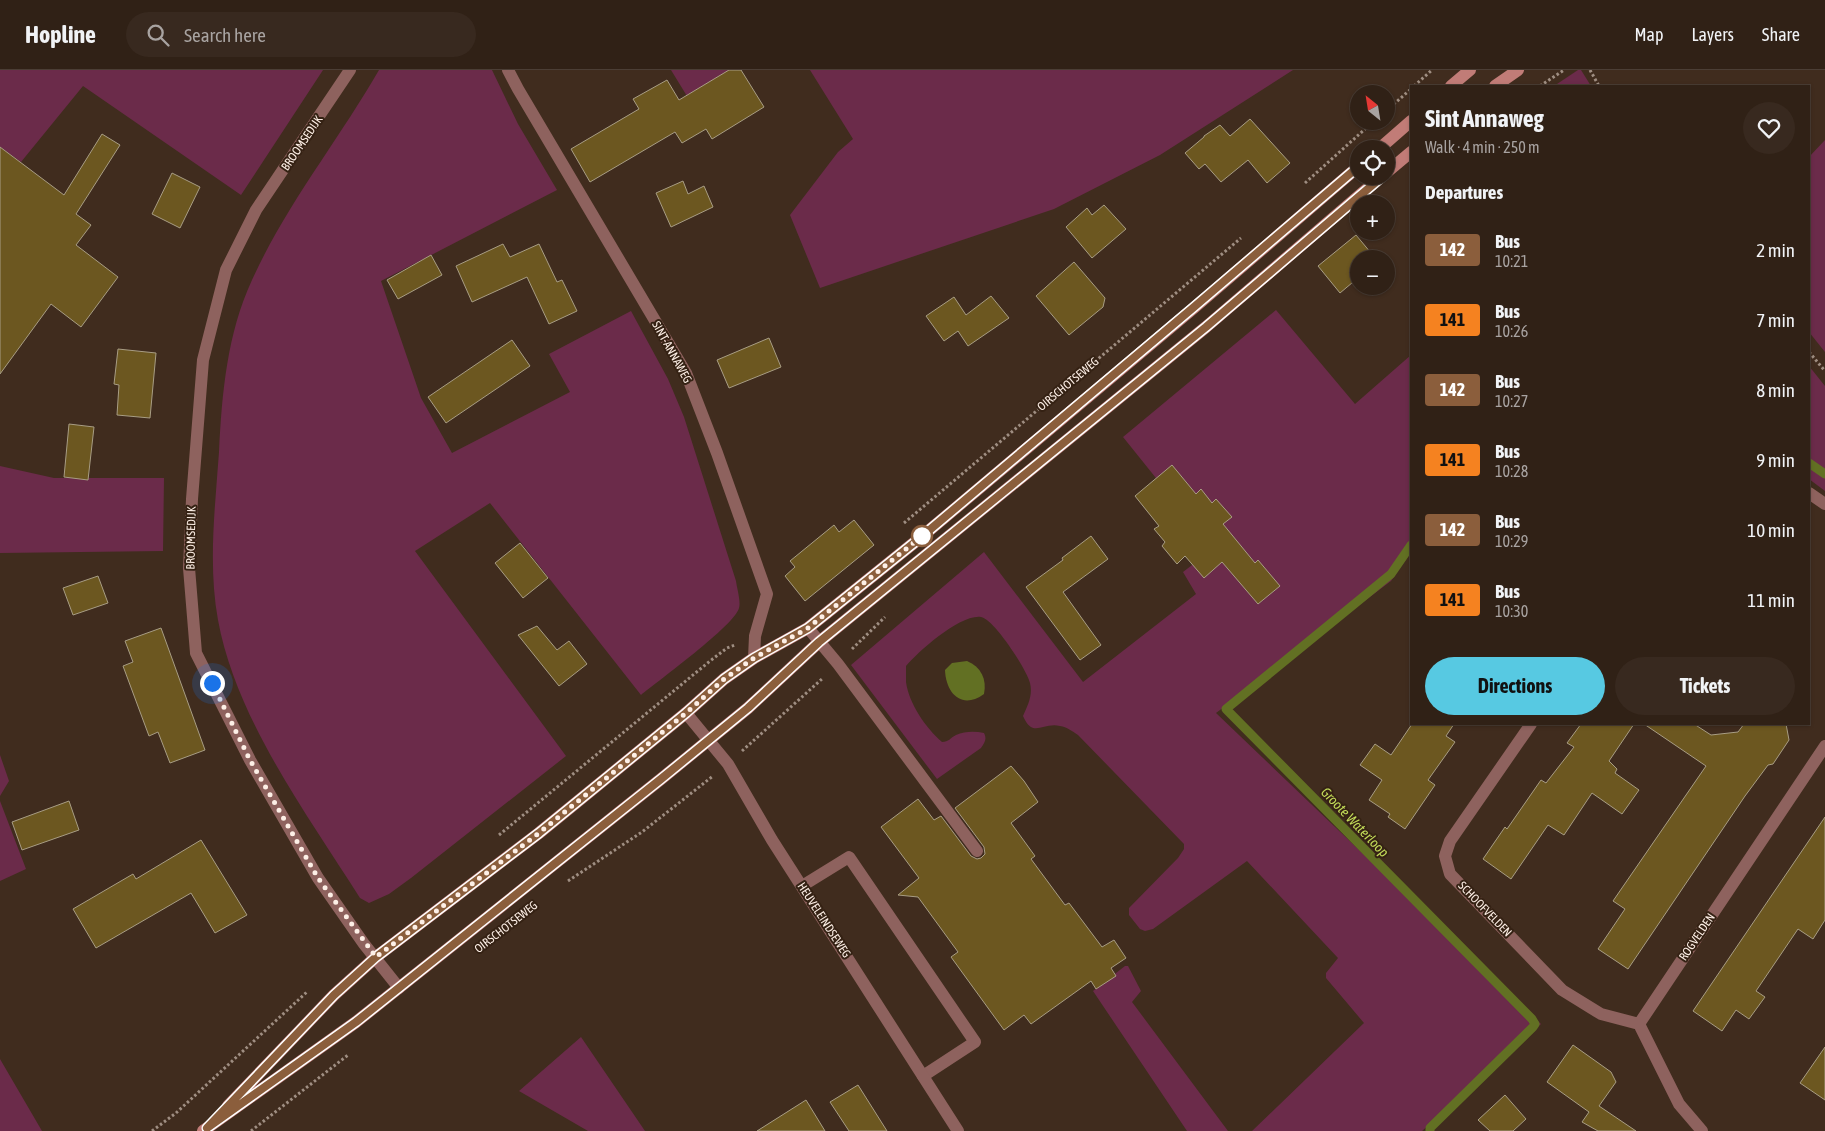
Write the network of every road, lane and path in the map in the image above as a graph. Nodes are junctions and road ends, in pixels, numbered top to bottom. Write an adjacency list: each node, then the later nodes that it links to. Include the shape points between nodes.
1 (350, 70): 41 (street, BROOMSEDIJK, via 256,210 226,270 203,360 189,568 196,653 250,760 318,878)
2 (508, 70): 31 (street, SINT-ANNAWEG, via 686,373 718,453 766,594 755,636)
3 (1432, 70): 8 (path)
4 (1470, 70): 9 (main road)
5 (1518, 70): 10 (main road)
6 (1564, 70): 11 (path)
7 (1590, 70): 12 (path)
8 (1415, 85)
9 (1452, 85)
10 (1496, 85)
11 (1542, 85)
12 (1599, 85)
13 (1410, 90): 14 (path)
14 (1395, 103)
15 (1410, 122): 17 (main road)
16 (1364, 130): 22 (path)
17 (1389, 140)
18 (1410, 153): 19 (main road)
19 (1395, 165)
20 (1350, 174): 29 (main road, OIRSCHOTSEWEG, via 920,538)
21 (1372, 185): 30 (main road, OIRSCHOTSEWEG, via 1206,327)
22 (1300, 187)
23 (1248, 232): 28 (path, OIRSCHOTSEWEG)
24 (1810, 353): 25 (path)
25 (1825, 371)
26 (1810, 494): 27 (street)
27 (1825, 504)
28 (903, 524)
29 (808, 628): 30 (street); 31 (main road, OIRSCHOTSEWEG)
30 (819, 642): 35 (main road, OIRSCHOTSEWEG); 38 (street)
31 (754, 658): 32 (main road, OIRSCHOTSEWEG, via 724,679)
32 (686, 713): 35 (street, HEUVELEINDSEWEG); 41 (main road, OIRSCHOTSEWEG, via 539,833)
33 (1530, 725): 43 (street, SCHOOFVELDEN, via 1450,841 1445,856 1450,874 1562,990 1601,1014)
34 (766, 730): 37 (path)
35 (708, 740): 37 (street, HEUVELEINDSEWEG); 42 (main road, OIRSCHOTSEWEG)
36 (1825, 746): 43 (street, ROGVELDEN)
37 (728, 764): 39 (path, via 642,832); 40 (street, HEUVELEINDSEWEG)
38 (978, 851)
39 (568, 882)
40 (802, 886): 45 (street, HEUVELEINDSEWEG); 45 (street, via 849,857 975,1042)
41 (376, 957): 42 (street, BROOMSEDIJK); 46 (main road, OIRSCHOTSEWEG, via 334,995)
42 (399, 988): 46 (main road, OIRSCHOTSEWEG)
43 (1639, 1024): 49 (street, via 1679,1104)
44 (353, 1051): 47 (path)
45 (923, 1076): 48 (street, HEUVELEINDSEWEG)
46 (205, 1130)
47 (251, 1131)
48 (958, 1131)
49 (1702, 1131)

